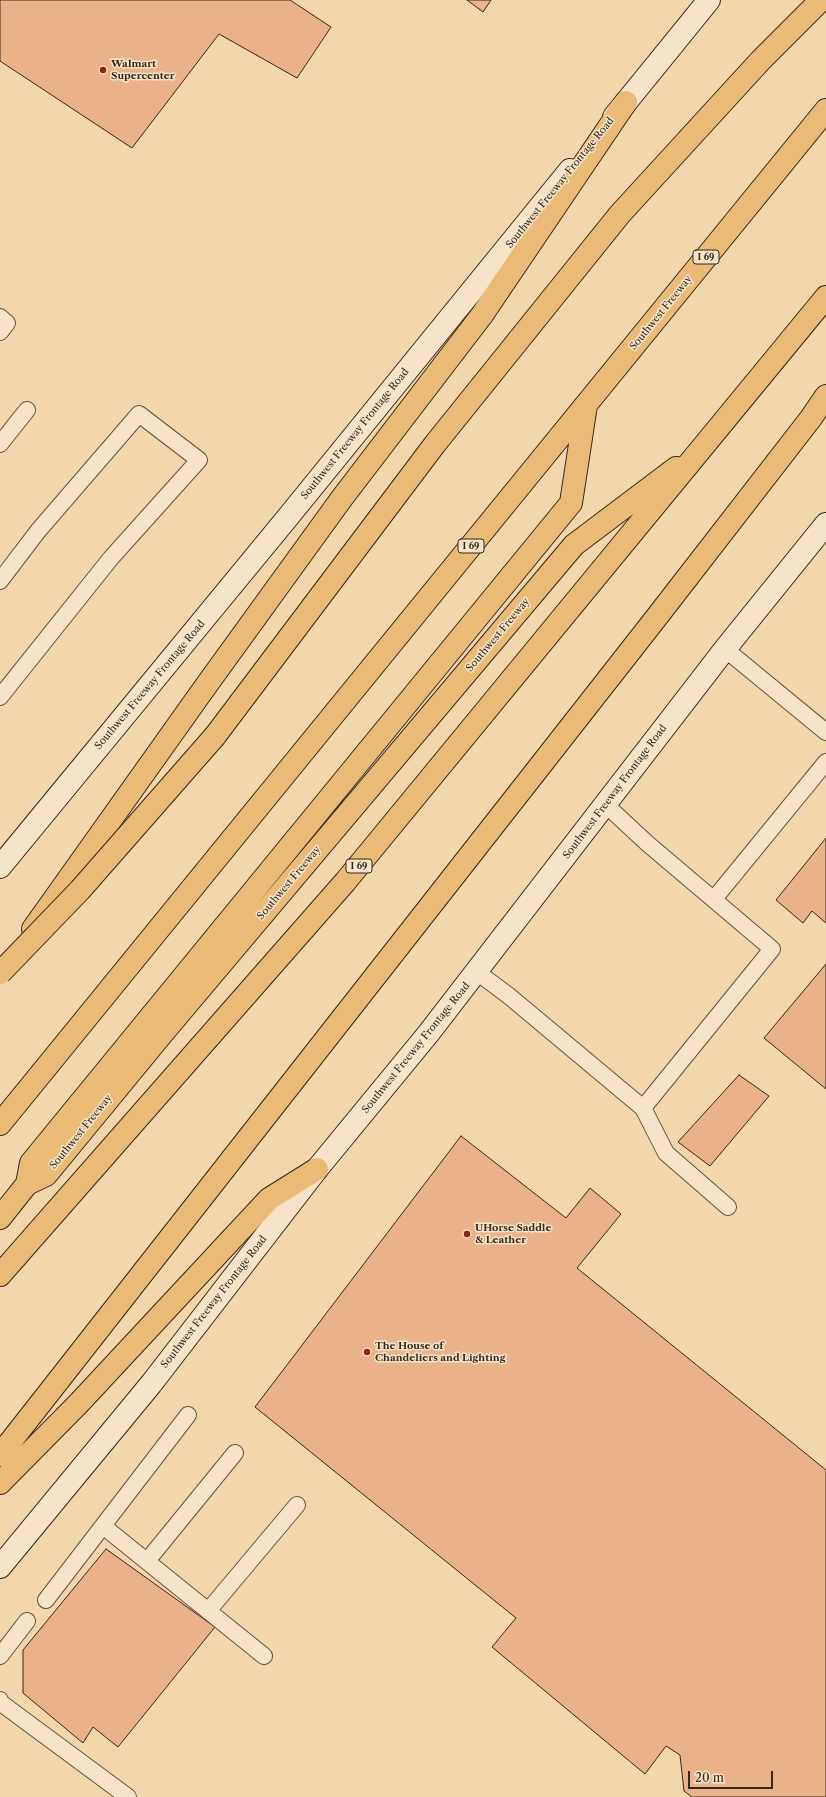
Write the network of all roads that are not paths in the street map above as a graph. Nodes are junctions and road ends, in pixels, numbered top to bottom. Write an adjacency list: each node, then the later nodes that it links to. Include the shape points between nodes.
1 (709, 0): 3 (main road, Southwest Freeway Frontage Road)
2 (821, 0): 23 (highway, bridge, via 761,60 620,214 435,444 215,736 80,890)
3 (626, 102): 20 (main road, Southwest Freeway Frontage Road); 23 (highway, via 482,315 338,504)
4 (826, 110): 9 (highway, Southwest Freeway / I 69)
5 (826, 297): 12 (highway, Southwest Freeway / I 69)
6 (0, 317): 7 (lane, via 7,324)
7 (0, 332)
8 (826, 396): 33 (highway, via 656,618)
9 (587, 404): 25 (highway, Southwest Freeway / I 69); 27 (highway, Southwest Freeway, via 571,503 31,1163)
10 (27, 410): 11 (lane)
11 (0, 444)
12 (706, 445): 27 (highway, Southwest Freeway, via 574,545 46,1175); 30 (highway, Southwest Freeway / I 69, via 345,882)
13 (826, 524): 15 (main road, Southwest Freeway Frontage Road)
14 (0, 581): 16 (lane, via 38,531 139,414 199,460 111,558)
15 (725, 649): 17 (lane); 19 (main road, Southwest Freeway Frontage Road)
16 (0, 697)
17 (826, 732)
18 (826, 762): 21 (lane)
19 (606, 805): 21 (lane); 22 (main road, Southwest Freeway Frontage Road)
20 (0, 867)
21 (714, 899): 24 (lane, via 772,949)
22 (477, 972): 24 (lane); 26 (main road, Southwest Freeway Frontage Road)
23 (0, 975)
24 (643, 1108): 28 (lane, via 666,1153)
25 (0, 1124)
26 (317, 1169): 34 (highway, via 269,1199 79,1403); 38 (main road, Southwest Freeway Frontage Road, via 151,1384)
27 (27, 1184): 29 (highway)
28 (728, 1207)
29 (0, 1218)
30 (0, 1276)
31 (188, 1415): 36 (lane)
32 (235, 1453): 37 (lane)
33 (0, 1455)
34 (0, 1483)
35 (297, 1505): 40 (lane)
36 (103, 1526): 37 (lane); 39 (lane)
37 (147, 1561): 40 (lane)
38 (0, 1567)
39 (46, 1600)
40 (208, 1610): 43 (lane)
41 (27, 1621): 42 (lane)
42 (0, 1656)
43 (264, 1656)
44 (0, 1700): 45 (lane)
45 (128, 1797)

